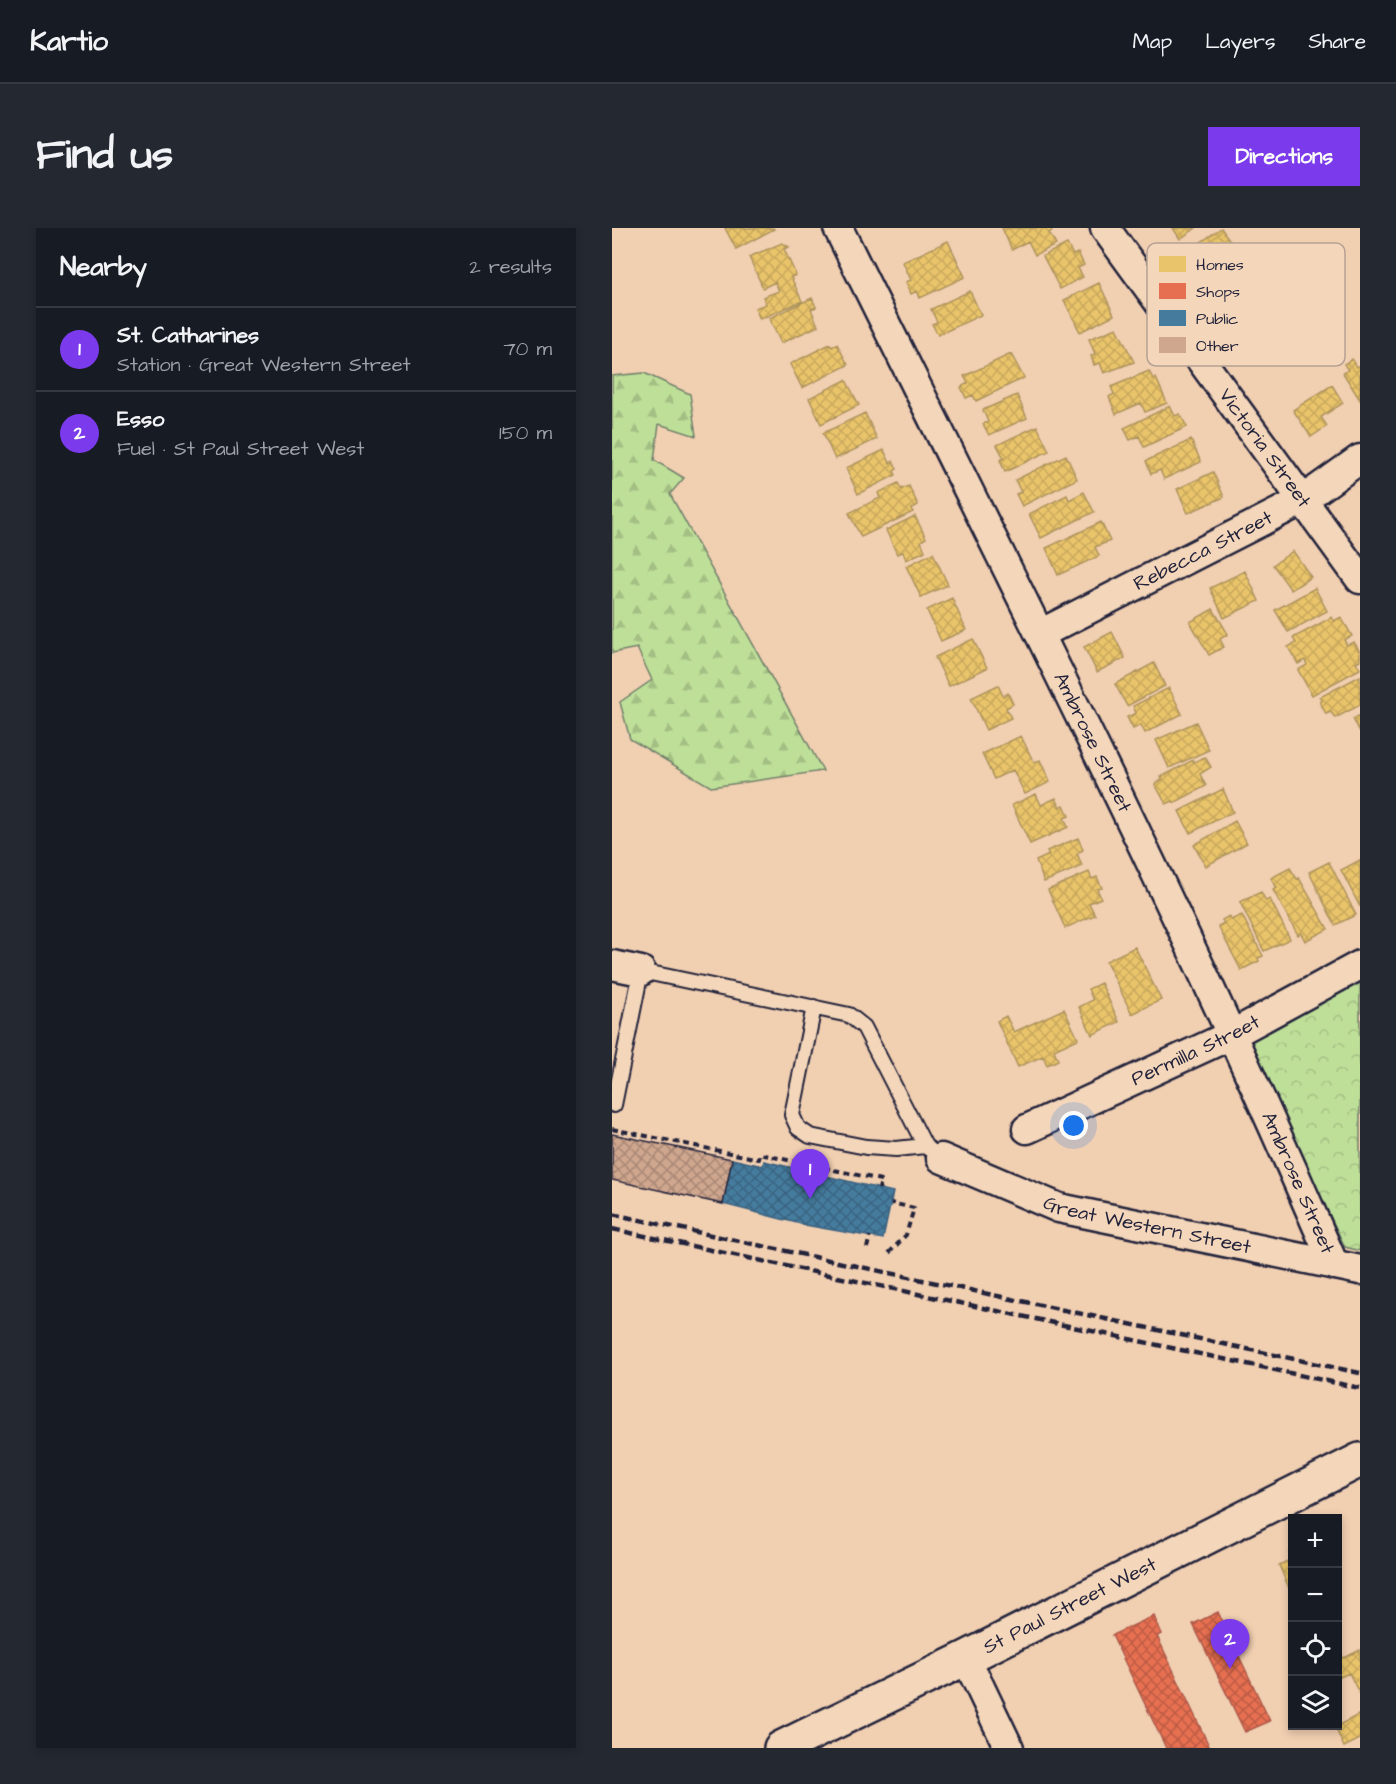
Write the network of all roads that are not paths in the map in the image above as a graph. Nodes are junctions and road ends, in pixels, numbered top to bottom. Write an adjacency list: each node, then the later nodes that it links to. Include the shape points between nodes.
1 (838, 228): 8 (street, Ambrose Street)
2 (1105, 228): 3 (street, Victoria Street)
3 (1147, 286)
4 (1204, 366): 6 (street, Victoria Street)
5 (1360, 459): 6 (street, Rebecca Street)
6 (1301, 501): 7 (street, Victoria Street); 8 (street, Rebecca Street)
7 (1360, 579)
8 (1040, 634): 13 (street, Ambrose Street)
9 (1360, 964): 13 (street, Permilla Street)
10 (612, 965): 11 (street)
11 (641, 972): 12 (lane); 14 (lane)
12 (814, 1007): 16 (lane, via 849,1015 864,1027); 16 (lane, via 792,1115 798,1128 810,1137 866,1147)
13 (1231, 1035): 15 (street, Permilla Street); 17 (street, Ambrose Street)
14 (614, 1105)
15 (1027, 1129)
16 (933, 1152): 17 (street, Great Western Street, via 1059,1208)
17 (1347, 1268)
18 (1360, 1460): 19 (main road, St Paul Street West)
19 (966, 1658): 20 (main road, St Paul Street West); 21 (street)
20 (781, 1748)
21 (1009, 1748)

